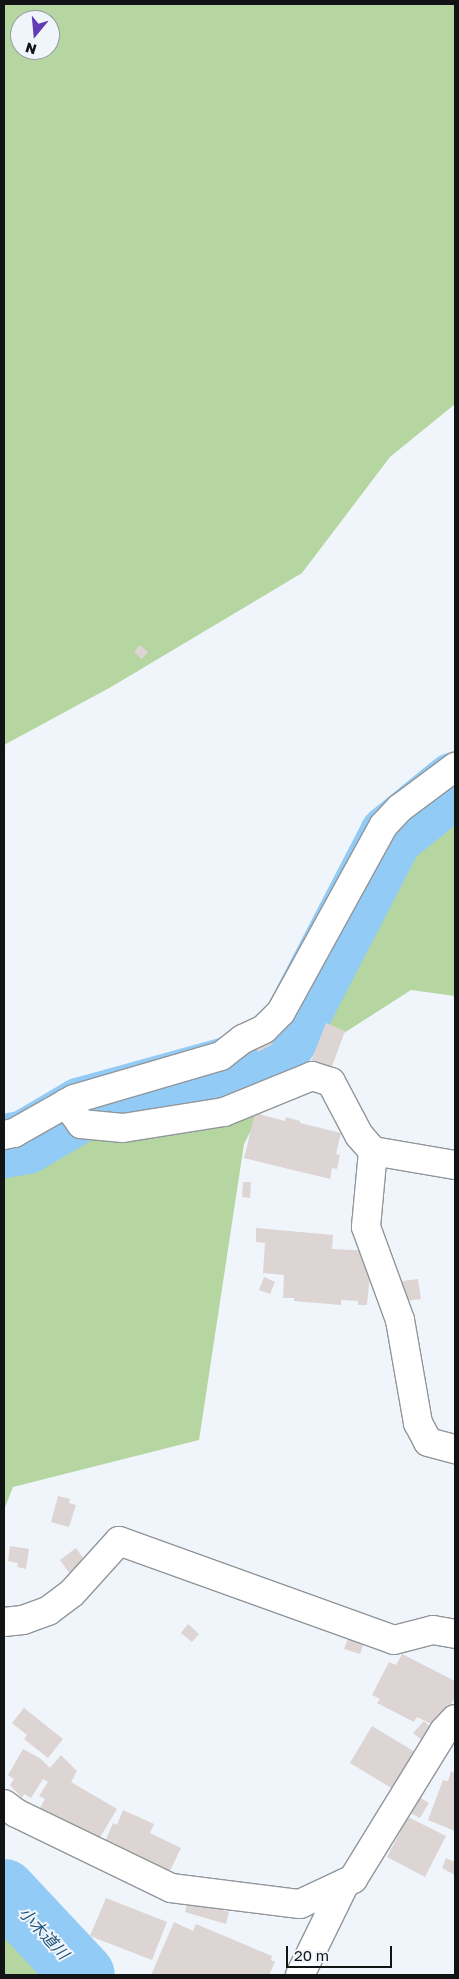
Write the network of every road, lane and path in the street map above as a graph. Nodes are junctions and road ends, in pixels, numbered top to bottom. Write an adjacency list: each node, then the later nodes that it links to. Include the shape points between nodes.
1 (455, 767): 2 (street, via 400,808 384,825 281,1012 264,1029 243,1039 221,1056)
2 (66, 1103): 3 (street, via 14,1133); 4 (street, via 81,1124 123,1128 224,1112 312,1076 331,1082 359,1135)
3 (4, 1135)
4 (373, 1151): 5 (street); 6 (street, via 366,1227 400,1320 418,1423 428,1442)
5 (455, 1164)
6 (455, 1449)
7 (4, 1622): 8 (street, via 23,1620 48,1611 72,1593 119,1541 394,1640 433,1630)
8 (455, 1634)
9 (455, 1719): 11 (street, via 444,1731 353,1879)
10 (4, 1804): 11 (street, via 16,1813 171,1888 300,1904)
11 (345, 1882): 12 (street)
12 (300, 1975)

